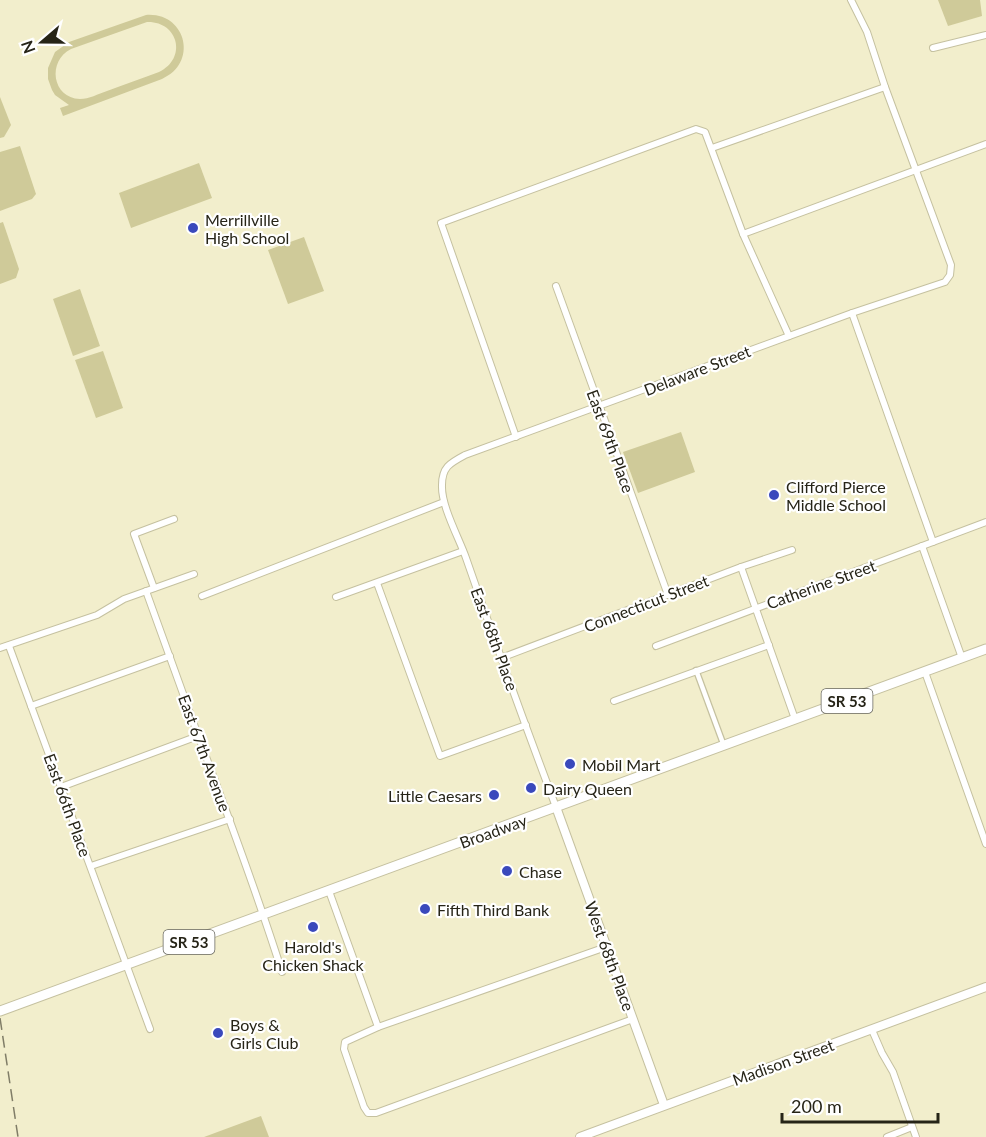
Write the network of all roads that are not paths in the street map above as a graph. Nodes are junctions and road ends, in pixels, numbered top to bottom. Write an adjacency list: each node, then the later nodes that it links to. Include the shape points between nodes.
1 (851, 0): 4 (street, via 867,32)
2 (986, 35): 3 (street)
3 (933, 48)
4 (885, 87): 6 (street); 7 (street)
5 (986, 144): 7 (street)
6 (712, 148): 8 (street); 13 (street, via 705,132 696,129 441,223)
7 (916, 170): 8 (street); 10 (street, Delaware Street, via 951,265 950,275 945,282)
8 (743, 234): 11 (street)
9 (556, 286): 12 (street, East 69th Place)
10 (852, 313): 11 (street, Delaware Street); 18 (street)
11 (789, 336): 12 (street, Delaware Street)
12 (599, 407): 13 (street, Delaware Street); 27 (street, East 69th Place)
13 (516, 437): 14 (street, Delaware Street, via 465,455)
14 (445, 469): 15 (street, East 68th Place)
15 (444, 502): 21 (street, East 68th Place); 28 (street)
16 (174, 519): 25 (street, via 134,534)
17 (986, 522): 18 (street, Catherine Street)
18 (933, 542): 19 (street, Catherine Street)
19 (922, 546): 30 (street, Catherine Street); 38 (street)
20 (792, 550): 22 (street, Connecticut Street)
21 (464, 551): 24 (street); 37 (street, East 68th Place)
22 (741, 567): 27 (street, Connecticut Street); 30 (street)
23 (194, 574): 25 (street)
24 (377, 583): 29 (street); 44 (street, via 440,756)
25 (154, 588): 26 (street)
26 (146, 591): 31 (street, via 97,615); 36 (street, East 67th Avenue)
27 (668, 595): 37 (street, Connecticut Street)
28 (202, 596)
29 (336, 597)
30 (756, 608): 32 (street); 33 (street, Catherine Street)
31 (9, 645): 34 (street); 42 (street, East 66th Place)
32 (769, 645): 39 (street); 43 (street)
33 (656, 646)
34 (0, 648)
35 (986, 650): 38 (main road, Broadway / SR 53)
36 (170, 656): 42 (street); 45 (street, East 67th Avenue)
37 (501, 658): 44 (street, East 68th Place)
38 (962, 658): 40 (main road, Broadway / SR 53)
39 (696, 670): 41 (street); 46 (street)
40 (925, 672): 43 (main road, Broadway / SR 53); 50 (street)
41 (614, 701)
42 (31, 706): 47 (street, East 66th Place)
43 (795, 719): 46 (main road, Broadway / SR 53)
44 (526, 725): 48 (street, East 68th Place)
45 (198, 736): 47 (street); 49 (street, East 67th Avenue)
46 (724, 746): 48 (main road, Broadway / SR 53)
47 (61, 787): 51 (street, East 66th Place)
48 (556, 807): 52 (main road, Broadway / SR 53); 54 (street, West 68th Place)
49 (230, 819): 51 (street); 53 (street, East 67th Avenue)
50 (986, 844)
51 (91, 866): 55 (street, East 66th Place)
52 (329, 891): 53 (main road, Broadway / SR 53); 60 (street)
53 (264, 915): 55 (main road, Broadway / SR 53); 56 (street, East 67th Avenue)
54 (606, 946): 59 (street, West 68th Place); 60 (street)
55 (127, 965): 58 (main road, Broadway / SR 53); 61 (street, East 66th Place)
56 (282, 972)
57 (986, 987): 62 (street, Madison Street)
58 (0, 1011)
59 (633, 1019): 60 (street, via 368,1113 345,1042); 63 (street, West 68th Place)
60 (378, 1027)
61 (150, 1029)
62 (872, 1030): 63 (street, Madison Street); 64 (street, via 893,1072)
63 (664, 1105): 65 (street, Madison Street)
64 (912, 1127): 66 (street); 67 (street)
65 (580, 1137)
66 (887, 1137)
67 (916, 1137)

